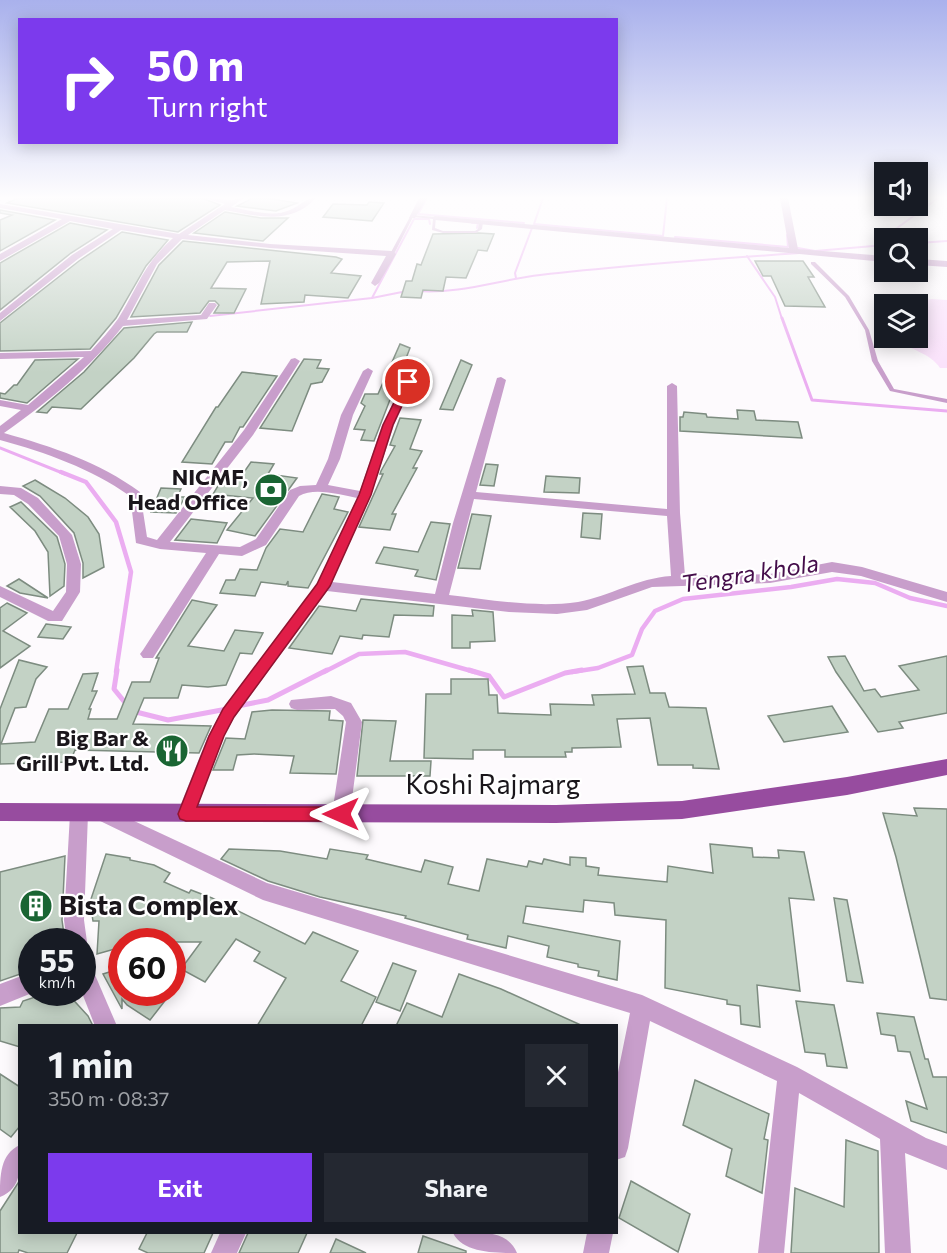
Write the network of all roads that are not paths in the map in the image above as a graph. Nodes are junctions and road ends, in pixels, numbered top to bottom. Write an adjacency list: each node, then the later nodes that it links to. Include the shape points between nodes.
1 (76, 256): 9 (street)
2 (159, 256): 10 (street)
3 (391, 256): 7 (street)
4 (813, 263): 18 (lane, via 847,296 867,330 875,360 892,390)
5 (928, 263): 6 (street)
6 (947, 264)
7 (375, 283)
8 (212, 305): 10 (street, via 204,317)
9 (0, 318)
10 (120, 323): 11 (street)
11 (93, 354): 12 (street); 20 (street)
12 (0, 356)
13 (295, 360): 28 (street, via 246,435)
14 (416, 367): 25 (street, via 388,425)
15 (368, 371): 23 (street)
16 (501, 380): 26 (street)
17 (672, 386): 27 (street)
18 (947, 401)
19 (0, 403): 20 (street)
20 (31, 409): 21 (street)
21 (0, 431)
22 (0, 436): 28 (street, via 83,462 116,480 136,495 141,540)
23 (320, 489): 25 (street); 29 (street, via 298,489 261,542 253,547 242,552)
24 (0, 490): 32 (street, via 17,491 33,501 65,535 74,564 74,592 57,617 53,617)
25 (365, 495): 31 (street)
26 (469, 495): 27 (street); 34 (street)
27 (673, 513): 30 (street)
28 (160, 545): 29 (street)
29 (216, 549): 35 (street)
30 (678, 580): 33 (street, via 732,582 831,567 876,574 922,593); 34 (street, via 651,582 582,606 557,609)
31 (323, 586): 34 (street); 41 (street, via 228,714)
32 (0, 591)
33 (947, 597)
34 (441, 600)
35 (148, 654)
36 (297, 704): 42 (street, via 337,702 352,714)
37 (947, 767): 42 (main road, Koshi Rajmarg, via 682,810)
38 (0, 812): 39 (main road, Koshi Rajmarg)
39 (79, 814): 40 (main road, Koshi Rajmarg); 43 (street)
40 (102, 814): 41 (main road, Koshi Rajmarg); 47 (street, via 262,891)
41 (186, 814): 42 (main road, Koshi Rajmarg)
42 (341, 814)
43 (75, 928)
44 (18, 988): 45 (street)
45 (0, 995)
46 (96, 1002): 48 (street)
47 (642, 1006): 49 (street); 51 (street)
48 (105, 1024)
49 (789, 1076): 50 (street); 61 (street)
50 (892, 1133): 52 (street); 62 (street)
51 (618, 1138)
52 (947, 1158)
53 (18, 1159): 54 (street)
54 (0, 1185)
55 (233, 1234): 58 (street)
56 (468, 1234): 59 (street)
57 (600, 1234): 60 (street)
58 (225, 1253)
59 (504, 1253)
60 (596, 1253)
61 (771, 1253)
62 (898, 1253)

